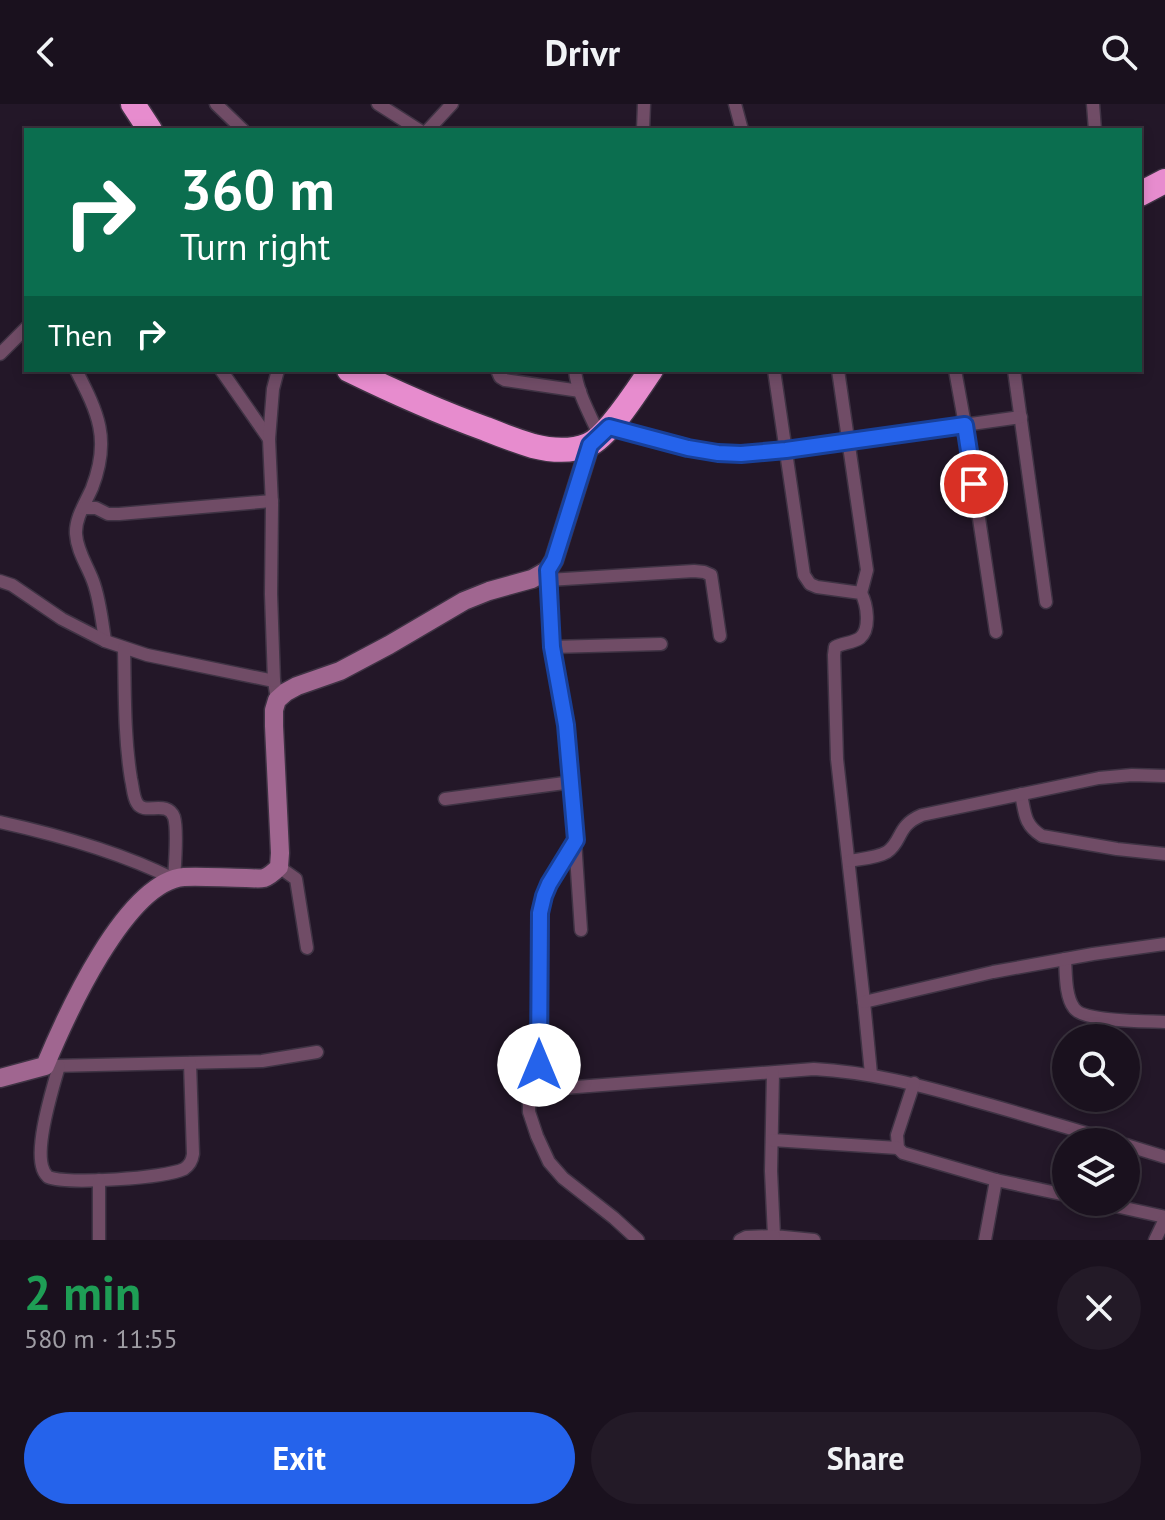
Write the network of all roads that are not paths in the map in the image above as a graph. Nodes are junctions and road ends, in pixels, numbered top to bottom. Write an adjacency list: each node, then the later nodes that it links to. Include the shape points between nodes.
1 (133, 104): 8 (highway)
2 (216, 104): 9 (street)
3 (378, 104): 10 (street)
4 (452, 104): 11 (street)
5 (644, 104): 12 (street)
6 (735, 104): 13 (street)
7 (1093, 104): 14 (street)
8 (149, 128)
9 (241, 128)
10 (416, 128)
11 (430, 128)
12 (643, 128)
13 (741, 128)
14 (1095, 128)
15 (1165, 181): 16 (highway)
16 (1142, 193)
17 (24, 330): 18 (street)
18 (0, 354)
19 (77, 372): 38 (street, via 97,413 101,439 100,460)
20 (222, 372): 34 (street)
21 (277, 372): 34 (street)
22 (353, 372): 33 (highway, via 442,413 534,446 573,449)
23 (498, 372): 30 (street, via 505,380)
24 (575, 372): 30 (street)
25 (649, 372): 33 (highway)
26 (774, 372): 36 (street)
27 (838, 372): 35 (street)
28 (955, 372): 32 (street)
29 (1014, 372): 31 (street)
30 (580, 391): 33 (street)
31 (1021, 417): 32 (street); 42 (street)
32 (965, 425): 35 (street); 43 (street)
33 (600, 436): 36 (street, via 718,453); 39 (street)
34 (269, 439): 37 (street)
35 (850, 441): 36 (street); 41 (street, via 867,570)
36 (786, 450): 41 (street, via 804,575 817,587)
37 (272, 501): 38 (street, via 119,514); 49 (street)
38 (83, 508): 45 (street, via 77,545 99,601)
39 (548, 575): 44 (street, via 704,572 711,575); 47 (street); 49 (street, via 464,601 340,671)
40 (0, 581): 45 (street)
41 (861, 593): 57 (street, via 863,634 835,647 834,655 835,735)
42 (1046, 602)
43 (996, 632)
44 (720, 636)
45 (105, 641): 48 (street)
46 (661, 644): 47 (street)
47 (552, 647): 51 (street)
48 (124, 648): 49 (street); 59 (street, via 128,760 135,798 142,809 160,808 173,815)
49 (276, 690): 58 (street)
50 (1165, 776): 52 (street, via 1099,778)
51 (572, 782): 53 (street); 55 (street)
52 (1021, 794): 56 (street, via 1027,821 1042,836); 57 (street, via 922,815 905,825 889,850)
53 (445, 799)
54 (0, 822): 59 (street, via 142,863)
55 (576, 840): 60 (street); 73 (street, via 549,884 540,913 539,1065 543,1084)
56 (1165, 854)
57 (849, 861): 64 (street)
58 (279, 867): 59 (street, via 263,878); 62 (street, via 296,879)
59 (174, 879): 68 (street, via 144,899 97,958 63,1025)
60 (581, 930)
61 (1165, 944): 63 (street)
62 (307, 948)
63 (1065, 959): 64 (street); 65 (street, via 1070,1000 1081,1015)
64 (864, 1002): 70 (street)
65 (1165, 1022)
66 (317, 1052): 67 (street, via 262,1061)
67 (190, 1063): 68 (street); 79 (street, via 191,1162 177,1171)
68 (52, 1066): 71 (street); 79 (street, via 43,1170 56,1181)
69 (773, 1073): 70 (street, via 814,1069); 73 (street); 75 (street)
70 (871, 1074): 72 (street)
71 (0, 1078)
72 (914, 1083): 74 (street); 76 (street, via 897,1135)
73 (550, 1089): 86 (street, via 529,1099 549,1162)
74 (1068, 1128)
75 (772, 1140): 76 (street); 84 (street)
76 (898, 1148): 80 (street)
77 (1140, 1149): 78 (street)
78 (1165, 1157)
79 (99, 1180): 85 (street)
80 (996, 1180): 81 (street); 89 (street)
81 (1052, 1192)
82 (1140, 1212): 83 (street)
83 (1165, 1218): 90 (street)
84 (774, 1236): 87 (street); 88 (street)
85 (99, 1240)
86 (638, 1240)
87 (740, 1240)
88 (814, 1240)
89 (985, 1240)
90 (1155, 1240)

